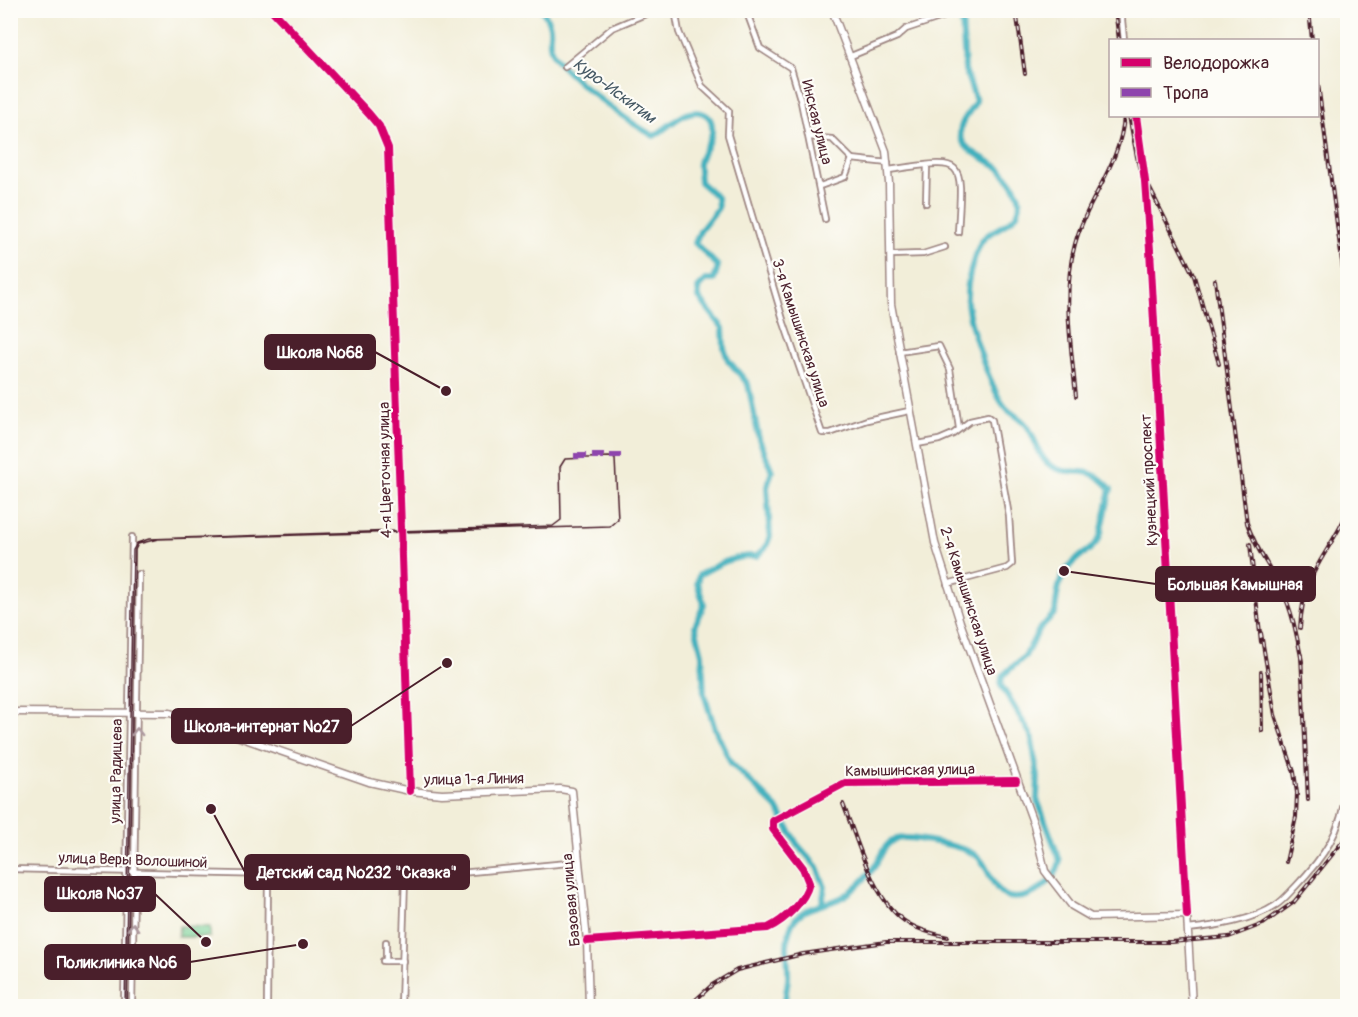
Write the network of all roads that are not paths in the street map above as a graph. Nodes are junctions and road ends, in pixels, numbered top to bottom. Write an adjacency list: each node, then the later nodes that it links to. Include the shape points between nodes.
1 (272, 10): 35 (street, 4-я Цветочная улица, via 369,114 388,148)
2 (655, 10): 10 (street, via 612,28)
3 (675, 10): 23 (street, 3-я Камышинская улица, via 679,32 702,86 729,111 728,135 807,396 822,433)
4 (746, 10): 12 (street, Инская улица, via 760,48 791,68)
5 (832, 10): 9 (main road, 2-я Камышинская улица)
6 (950, 10): 9 (street, via 945,16 906,29 897,37)
7 (1121, 10): 8 (street)
8 (1124, 39)
9 (851, 56): 15 (main road, 2-я Камышинская улица, via 882,137)
10 (565, 67)
11 (1136, 117): 42 (street, Кузнецкий проспект, via 1148,217)
12 (809, 137): 13 (street, via 832,139); 16 (street, Инская улица)
13 (852, 159): 15 (street); 16 (street, via 845,177)
14 (927, 165): 15 (street); 17 (street); 19 (street, via 948,164 956,169 962,196)
15 (888, 166): 21 (main road, 2-я Камышинская улица)
16 (820, 186): 18 (street, Инская улица)
17 (926, 203)
18 (825, 219)
19 (958, 232)
20 (945, 247): 21 (street, via 924,254)
21 (890, 255): 22 (main road, 2-я Камышинская улица, via 891,304)
22 (899, 352): 23 (main road, 2-я Камышинская улица); 24 (street, via 939,346 950,369)
23 (909, 411): 25 (main road, 2-я Камышинская улица)
24 (959, 428): 25 (street, via 939,440); 28 (street, via 983,417 992,420 1009,516 1012,564)
25 (917, 444): 28 (main road, 2-я Камышинская улица, via 935,543)
26 (132, 537): 31 (street, улица Радищева)
27 (139, 574): 30 (street, улица Радищева)
28 (947, 584): 32 (main road, 2-я Камышинская улица)
29 (10, 712): 31 (main road)
30 (137, 713): 31 (main road, улица 1-я Линия); 35 (main road, улица 1-я Линия, via 170,713 369,782); 39 (street, улица Радищева, one-way to 30)
31 (129, 714): 38 (street, улица Радищева)
32 (1016, 781): 42 (main road, 2-я Камышинская улица, via 1034,825 1045,871 1072,906 1091,917 1106,919); 44 (street, Камышинская улица, via 845,783 777,817 772,824 809,883 780,922 768,928)
33 (572, 790): 35 (main road, улица 1-я Линия, via 445,794); 36 (main road, Базовая улица)
34 (1346, 790): 43 (street, via 1344,814 1320,862 1277,905 1241,919)
35 (410, 791)
36 (579, 862): 41 (street, улица Веры Волошиной); 44 (main road, Базовая улица)
37 (10, 869): 38 (street, улица Веры Волошиной)
38 (127, 871): 39 (street, улица Веры Волошиной); 49 (street, улица Радищева)
39 (134, 871): 40 (street, улица Веры Волошиной); 50 (street, улица Радищева, one-way to 39)
40 (268, 875): 41 (street, улица Веры Волошиной); 51 (street)
41 (405, 878): 46 (street)
42 (1187, 915): 43 (main road, Кузнецкий проспект)
43 (1188, 929): 55 (main road, Кузнецкий проспект)
44 (587, 941): 54 (main road, Базовая улица)
45 (386, 942): 46 (street, via 384,961)
46 (403, 962): 52 (street)
47 (10, 1006): 48 (street)
48 (51, 1006)
49 (124, 1006)
50 (132, 1006)
51 (267, 1006)
52 (401, 1006): 53 (street)
53 (453, 1006)
54 (589, 1006)
55 (1192, 1006)

